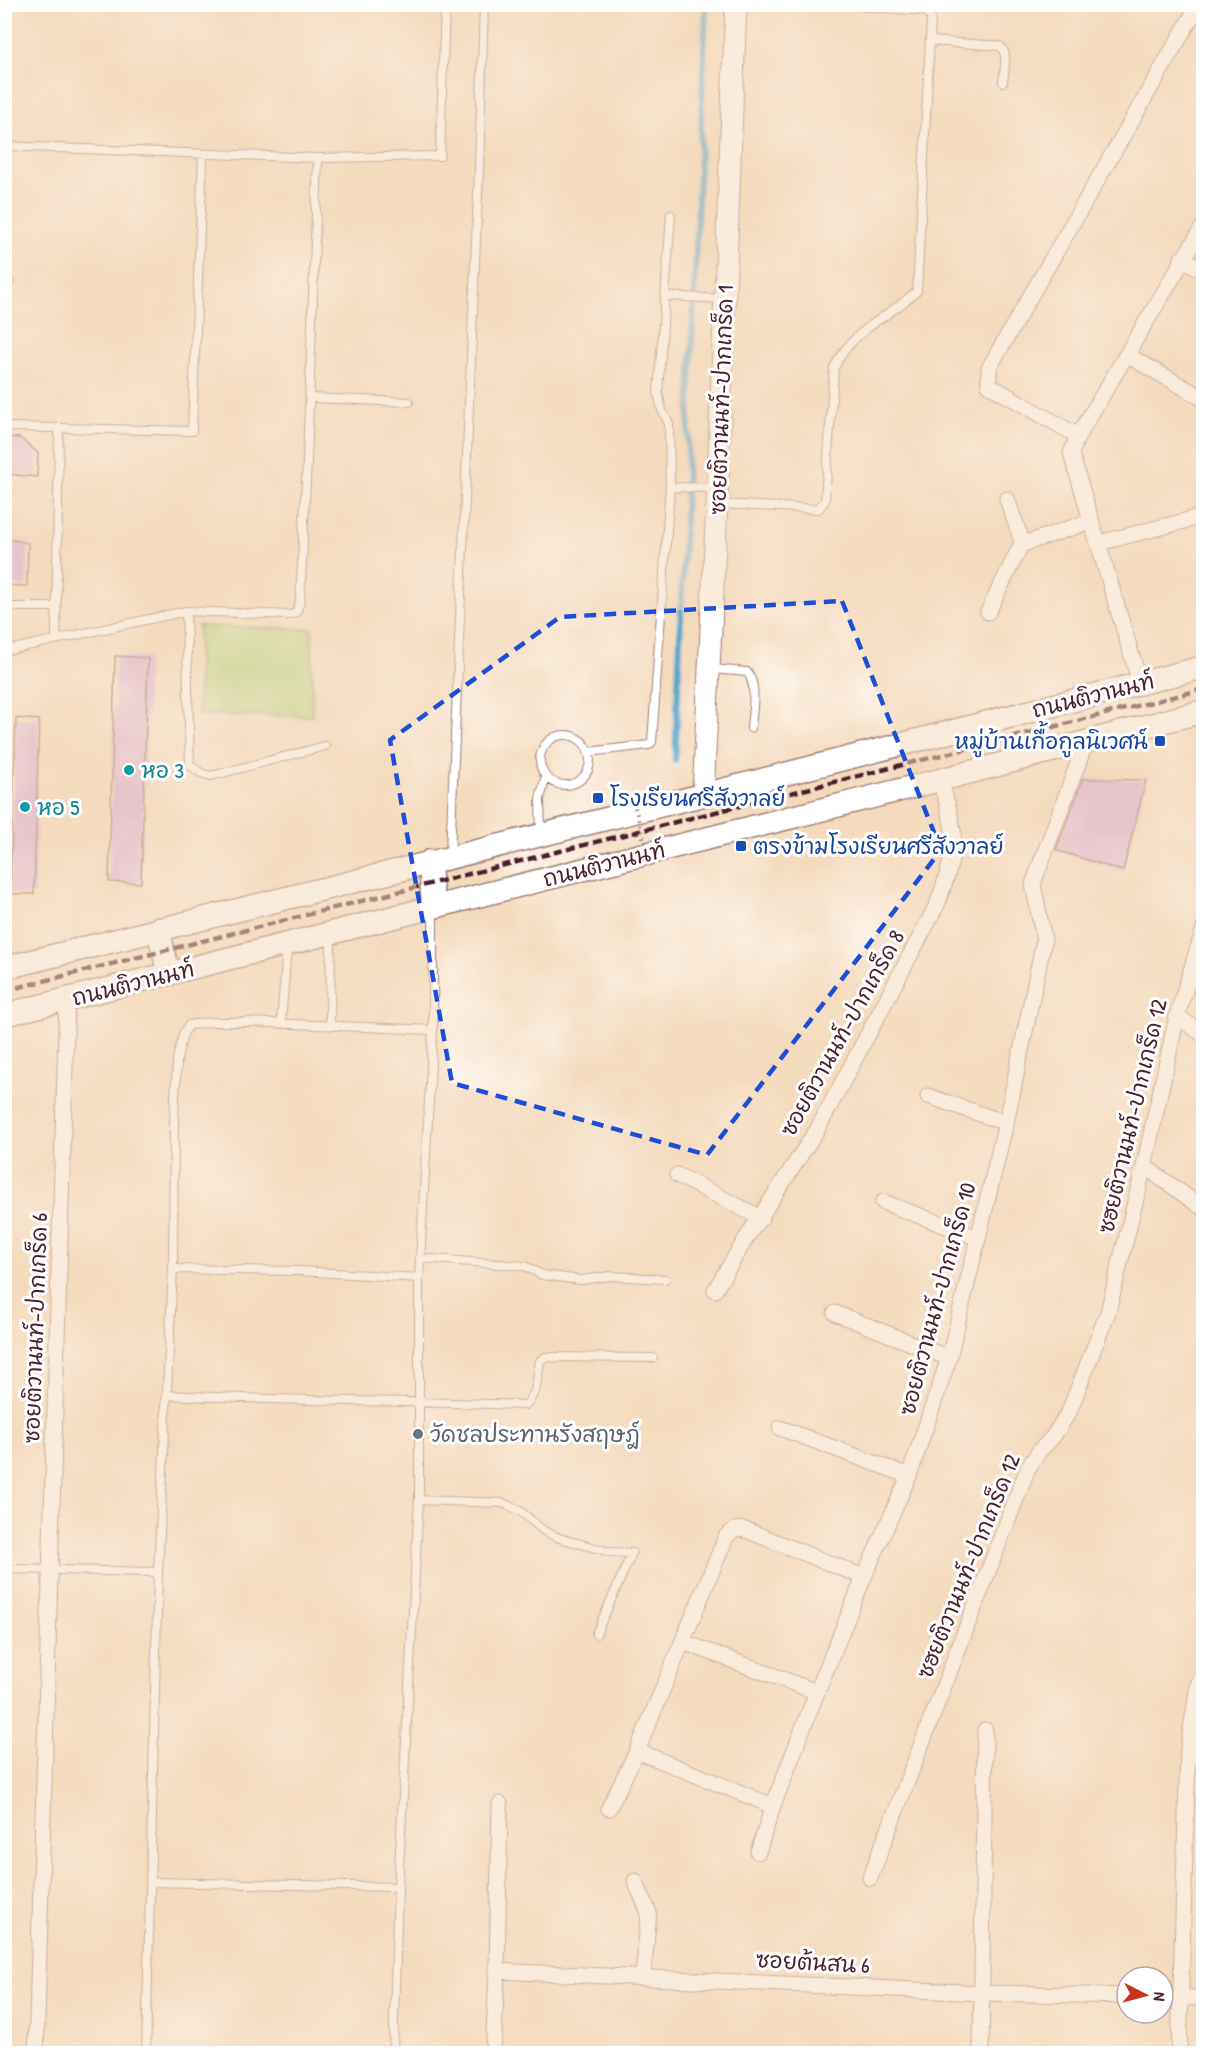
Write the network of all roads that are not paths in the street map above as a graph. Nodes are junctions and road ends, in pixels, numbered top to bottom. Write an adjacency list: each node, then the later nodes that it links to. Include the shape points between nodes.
1 (445, 4): 10 (lane, via 440,156)
2 (484, 4): 49 (lane, via 479,170)
3 (736, 4): 16 (street, ซอยติวานนท์-ปากเกร็ด 1)
4 (829, 4): 6 (lane, via 925,11 931,19)
5 (1199, 4): 23 (street, via 989,368 989,386)
6 (931, 41): 7 (lane, via 1000,46 1005,55); 25 (lane, via 916,291 855,336 834,368 825,501 818,509)
7 (1003, 82)
8 (4, 146): 9 (lane)
9 (203, 154): 10 (lane); 22 (lane, via 192,431)
10 (318, 158): 18 (lane)
11 (671, 215): 15 (lane)
12 (1203, 225): 13 (street)
13 (1182, 258): 14 (street); 17 (street)
14 (1203, 271)
15 (665, 296): 16 (lane); 24 (lane, via 658,393 669,424)
16 (726, 299): 25 (street, ซอยติวานนท์-ปากเกร็ด 1)
17 (1126, 355): 19 (street); 23 (street)
18 (310, 398): 20 (lane); 33 (lane, via 300,602 296,613)
19 (1203, 399)
20 (409, 402)
21 (4, 427): 22 (lane)
22 (59, 428): 32 (lane)
23 (1078, 436): 28 (street, via 1071,453)
24 (670, 487): 25 (lane); 44 (lane, via 651,744)
25 (717, 496): 38 (street, ซอยติวานนท์-ปากเกร็ด 1)
26 (1007, 499): 30 (street)
27 (1203, 516): 29 (street)
28 (1091, 521): 29 (street); 30 (street)
29 (1099, 543): 39 (street)
30 (1023, 544): 34 (street)
31 (4, 607): 32 (lane)
32 (56, 607): 35 (lane)
33 (186, 610): 35 (lane); 43 (lane, via 190,765 211,776)
34 (988, 612)
35 (56, 639): 36 (lane)
36 (4, 651)
37 (1203, 667): 39 (main road, ถนนติวานนท์)
38 (710, 669): 41 (lane, via 747,672 751,677); 47 (street, ซอยติวานนท์-ปากเกร็ด 1)
39 (1140, 683): 47 (main road, ถนนติวานนท์)
40 (1203, 711): 42 (main road, ถนนติวานนท์)
41 (751, 728)
42 (1086, 742): 46 (main road, ถนนติวานนท์); 65 (street, ซอยติวานนท์-ปากเกร็ด 10, via 1034,884 1044,940)
43 (325, 746)
44 (588, 752): 45 (lane, via 586,772 571,786 553,783); 45 (lane, via 575,737 556,736 542,751)
45 (546, 776): 48 (lane, via 540,799)
46 (940, 780): 50 (main road, ถนนติวานนท์); 70 (street, ซอยติวานนท์-ปากเกร็ด 8, via 954,842 937,904 817,1130)
47 (703, 795): 48 (main road, ถนนติวานนท์)
48 (542, 835): 49 (main road, ถนนติวานนท์)
49 (440, 859): 50 (main road); 52 (main road, ถนนติวานนท์)
50 (434, 908): 53 (main road, ถนนติวานนท์); 62 (lane)
51 (1203, 928): 59 (street, ซฮยติวานนท์-ปากเกร็ด 12)
52 (158, 929): 55 (main road, ถนนติวานนท์); 56 (main road)
53 (332, 933): 54 (main road, ถนนติวานนท์); 61 (lane)
54 (288, 944): 56 (main road, ถนนติวานนท์); 60 (lane)
55 (4, 968)
56 (169, 974): 57 (main road, ถนนติวานนท์)
57 (67, 999): 58 (main road, ถนนติวานนท์); 86 (street, ซอยติวานนท์-ปากเกร็ด 6)
58 (4, 1015)
59 (1178, 1016): 63 (street); 66 (street, ซฮยติวานนท์-ปากเกร็ด 12)
60 (281, 1024): 61 (lane); 73 (lane, via 194,1023 183,1034 177,1060 174,1119)
61 (330, 1025): 62 (lane)
62 (433, 1030): 72 (lane)
63 (1203, 1035)
64 (928, 1096): 65 (street)
65 (1006, 1123): 71 (street, ซอยติวานนท์-ปากเกร็ด 10)
66 (1144, 1166): 69 (street); 99 (street, ซฮยติวานนท์-ปากเกร็ด 12, via 1108,1312 1069,1412 1028,1468)
67 (677, 1174): 70 (street)
68 (883, 1202): 71 (street)
69 (1203, 1209)
70 (761, 1218): 76 (street, ซอยติวานนท์-ปากเกร็ด 8)
71 (978, 1239): 79 (street, ซอยติวานนท์-ปากเกร็ด 10)
72 (420, 1258): 74 (lane); 75 (lane, via 525,1266 542,1275 581,1280 610,1276)
73 (173, 1269): 74 (lane); 80 (lane)
74 (419, 1278): 81 (lane)
75 (665, 1279)
76 (715, 1290)
77 (835, 1313): 79 (street)
78 (652, 1358): 81 (lane, via 545,1357 540,1361 535,1393 525,1405)
79 (949, 1358): 83 (street, ซอยติวานนท์-ปากเกร็ด 10)
80 (166, 1395): 81 (lane); 87 (lane)
81 (419, 1401): 84 (lane)
82 (780, 1428): 83 (street)
83 (909, 1476): 88 (street, ซอยติวานนท์-ปากเกร็ด 10)
84 (419, 1500): 89 (lane, via 503,1503 559,1538 610,1552 632,1553); 102 (lane)
85 (4, 1569): 86 (lane)
86 (49, 1571): 87 (lane); 110 (street, ซอยติวานนท์-ปากเกร็ด 6)
87 (158, 1572): 101 (lane)
88 (864, 1577): 90 (street, via 746,1530 734,1530 726,1537); 92 (street, ซอยติวานนท์-ปากเกร็ด 10)
89 (596, 1634)
90 (683, 1642): 92 (street); 94 (street)
91 (1203, 1671): 108 (street, via 1188,1749)
92 (817, 1692): 96 (street, ซอยติวานนท์-ปากเกร็ด 10)
93 (986, 1730): 105 (street)
94 (637, 1751): 96 (street); 97 (street)
95 (500, 1804): 103 (street)
96 (773, 1806): 98 (street, ซอยติวานนท์-ปากเกร็ด 10)
97 (609, 1808)
98 (758, 1852)
99 (870, 1878)
100 (635, 1881): 104 (street, via 649,1913)
101 (150, 1882): 102 (lane); 111 (lane)
102 (398, 1887): 112 (lane)
103 (497, 1971): 104 (street, ซอยต้นสน 6); 113 (street)
104 (643, 1976): 105 (street, ซอยต้นสน 6)
105 (983, 1993): 106 (street, ซอยต้นสน 6); 114 (street)
106 (1115, 1996)
107 (1175, 1997): 108 (street)
108 (1181, 1997): 109 (street); 115 (street)
109 (1203, 1998)
110 (36, 2054)
111 (146, 2054)
112 (393, 2054)
113 (493, 2054)
114 (981, 2054)
115 (1179, 2054)

